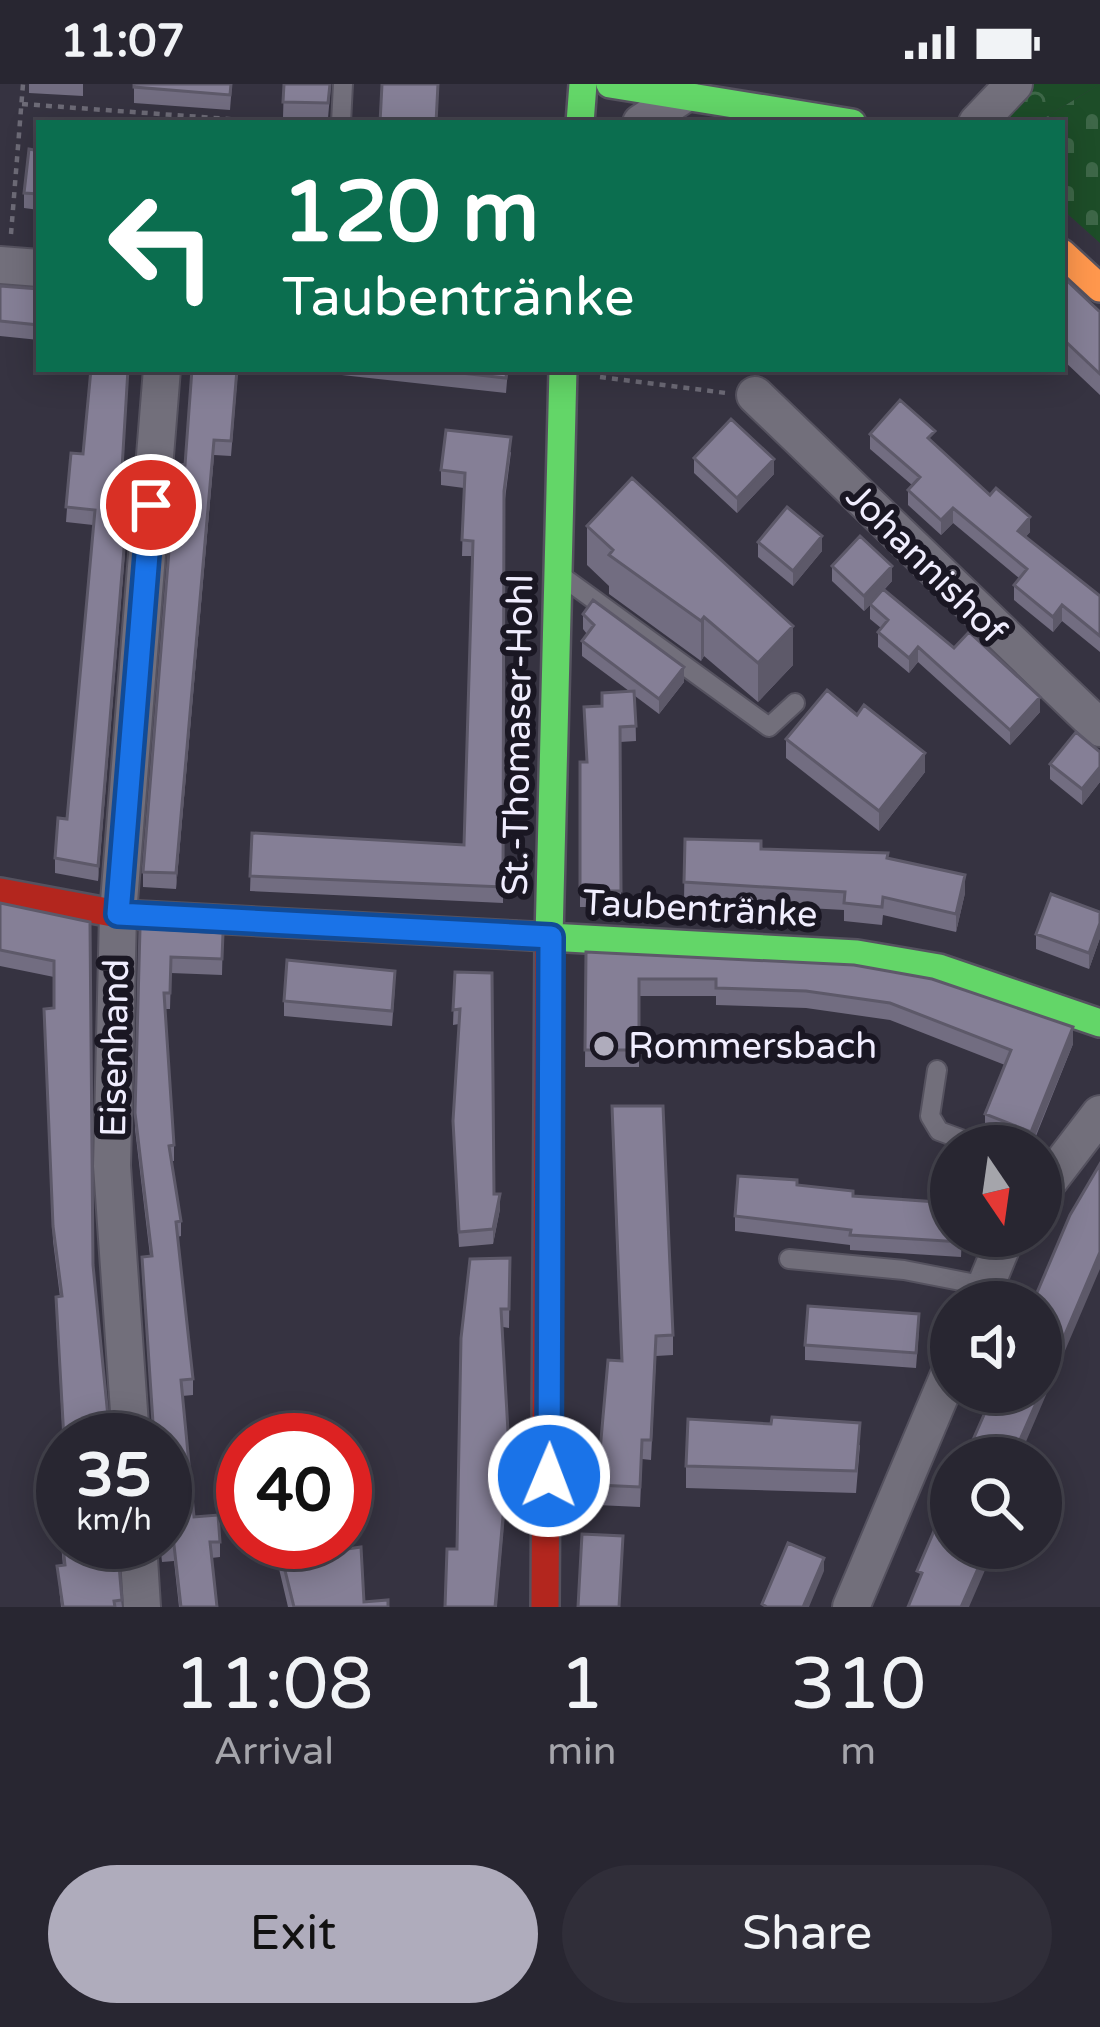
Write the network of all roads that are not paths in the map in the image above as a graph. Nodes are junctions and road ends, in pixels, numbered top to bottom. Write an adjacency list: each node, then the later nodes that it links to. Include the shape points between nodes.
1 (343, 84): 6 (lane)
2 (583, 84): 7 (street)
3 (610, 84): 5 (street)
4 (1014, 84): 10 (street)
5 (683, 95): 8 (street); 9 (street)
6 (341, 120)
7 (580, 120)
8 (646, 120)
9 (834, 120)
10 (980, 120)
11 (1065, 256): 12 (street)
12 (1100, 288)
13 (162, 372): 20 (street, Eisenhand)
14 (563, 372): 16 (street, St.-Thomaser-Hohl)
15 (755, 395): 18 (street, Johannishof)
16 (556, 573): 17 (lane, via 769,727); 21 (street, St.-Thomaser-Hohl)
17 (795, 703)
18 (1100, 728)
19 (0, 892): 20 (street, Taubentränke)
20 (118, 914): 21 (street, Taubentränke); 29 (street, Eisenhand, via 112,1166)
21 (551, 937): 22 (street, Taubentränke, via 857,954 939,968); 33 (street, St.-Thomaser-Hohl)
22 (1100, 1023)
23 (938, 1070): 25 (lane)
24 (1100, 1114): 26 (street)
25 (935, 1125)
26 (1062, 1157)
27 (789, 1259): 28 (lane)
28 (930, 1285)
29 (129, 1413)
30 (933, 1413): 34 (street)
31 (140, 1569): 32 (street)
32 (142, 1607)
33 (545, 1607)
34 (851, 1607)

